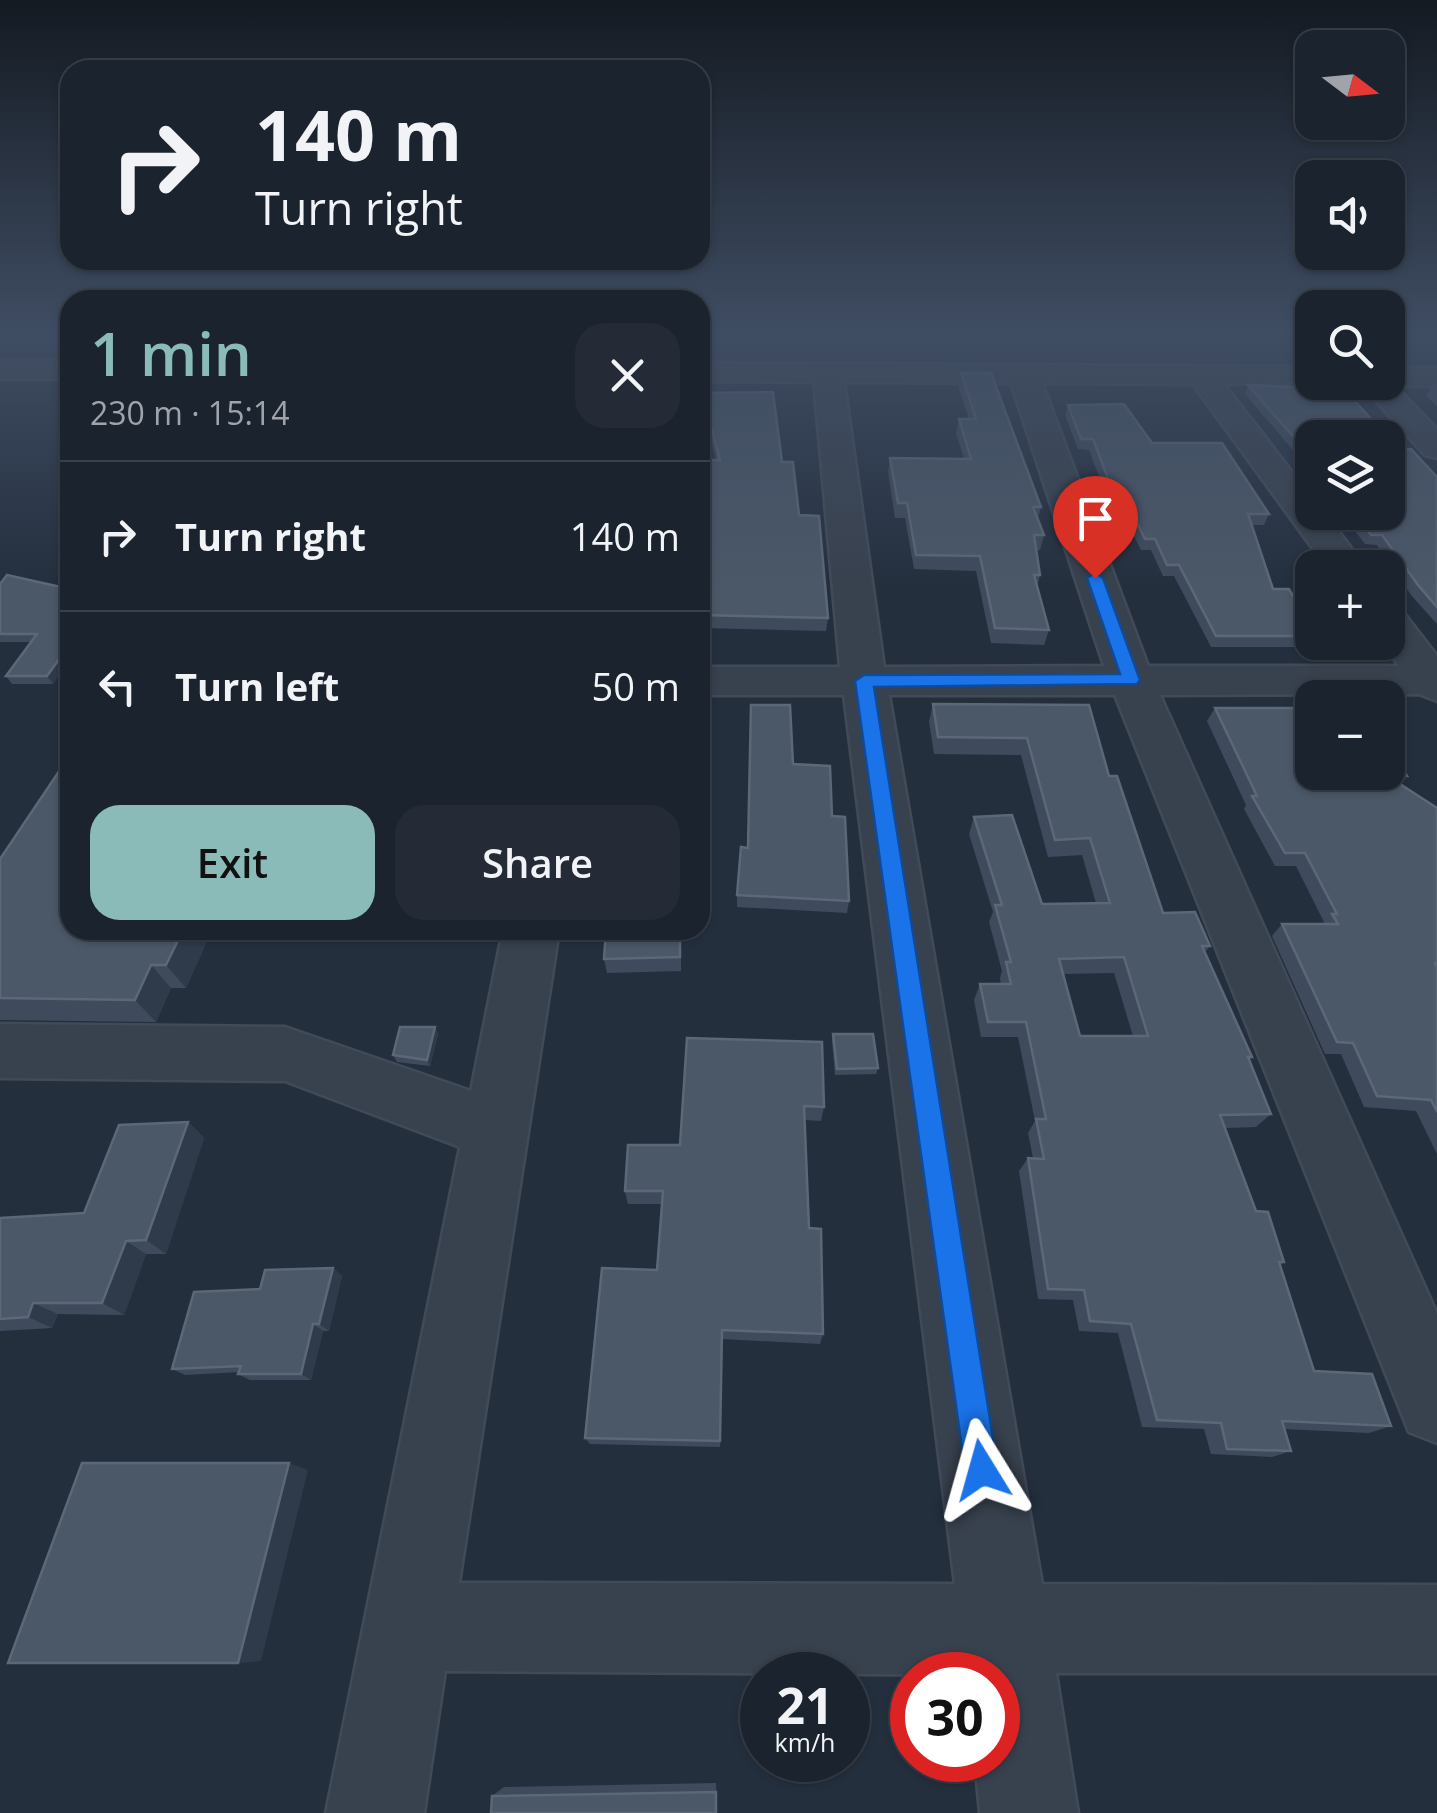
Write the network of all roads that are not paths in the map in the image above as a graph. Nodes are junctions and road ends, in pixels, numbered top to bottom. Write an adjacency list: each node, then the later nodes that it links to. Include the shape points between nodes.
1 (833, 417): 10 (street)
2 (1038, 417): 8 (street)
3 (1233, 417): 6 (street)
4 (1407, 417): 5 (street)
5 (1437, 448)
6 (1333, 550)
7 (1405, 643): 11 (street)
8 (1131, 680): 10 (street); 11 (street); 15 (street)
9 (710, 681): 10 (street)
10 (864, 681): 17 (street)
11 (1435, 682)
12 (529, 940): 14 (street)
13 (0, 1051): 14 (street, via 285,1054)
14 (496, 1130): 16 (street)
15 (1437, 1404)
16 (409, 1628): 17 (street); 19 (street)
17 (1005, 1628): 18 (street); 20 (street)
18 (1437, 1629)
19 (374, 1813)
20 (1029, 1813)

